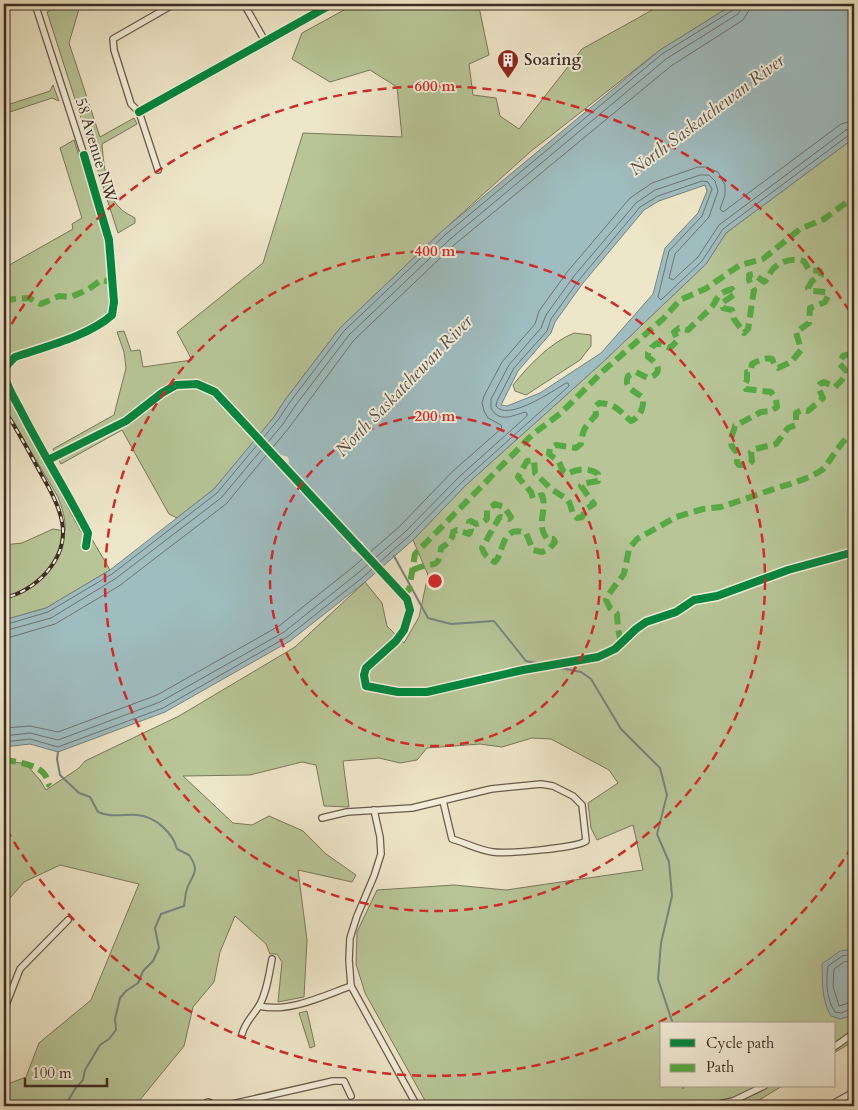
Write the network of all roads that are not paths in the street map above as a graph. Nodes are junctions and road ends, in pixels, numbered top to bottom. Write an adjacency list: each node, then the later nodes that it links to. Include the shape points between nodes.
1 (35, 4): 8 (street, 58 Avenue NW, via 108,240 114,309 101,324 15,357 5,370 11,391 88,533)
2 (174, 4): 6 (street, via 113,39 131,104)
3 (244, 4): 5 (street)
4 (332, 4): 5 (street)
5 (265, 41): 6 (street)
6 (139, 112): 7 (street)
7 (158, 170)
8 (86, 546)
9 (443, 801): 9 (street, via 490,789 541,784 553,786 582,805 586,841 520,852 476,849 452,839); 10 (street, via 412,808)
10 (374, 810): 11 (street); 14 (street, via 381,854 350,938)
11 (322, 818)
12 (68, 920): 16 (street, via 20,969)
13 (272, 959): 15 (street)
14 (350, 986): 15 (street, via 290,1005); 27 (street)
15 (259, 1006): 18 (street, via 245,1023)
16 (4, 1010)
17 (854, 1033): 19 (street)
18 (242, 1034)
19 (836, 1046)
20 (760, 1088): 28 (street, via 733,1101)
21 (854, 1092): 29 (street)
22 (351, 1096): 23 (street, via 344,1081 333,1081)
23 (232, 1105): 26 (street)
24 (201, 1106): 25 (street, via 208,1102)
25 (217, 1106)
26 (223, 1106)
27 (417, 1106)
28 (710, 1106)
29 (829, 1106)

